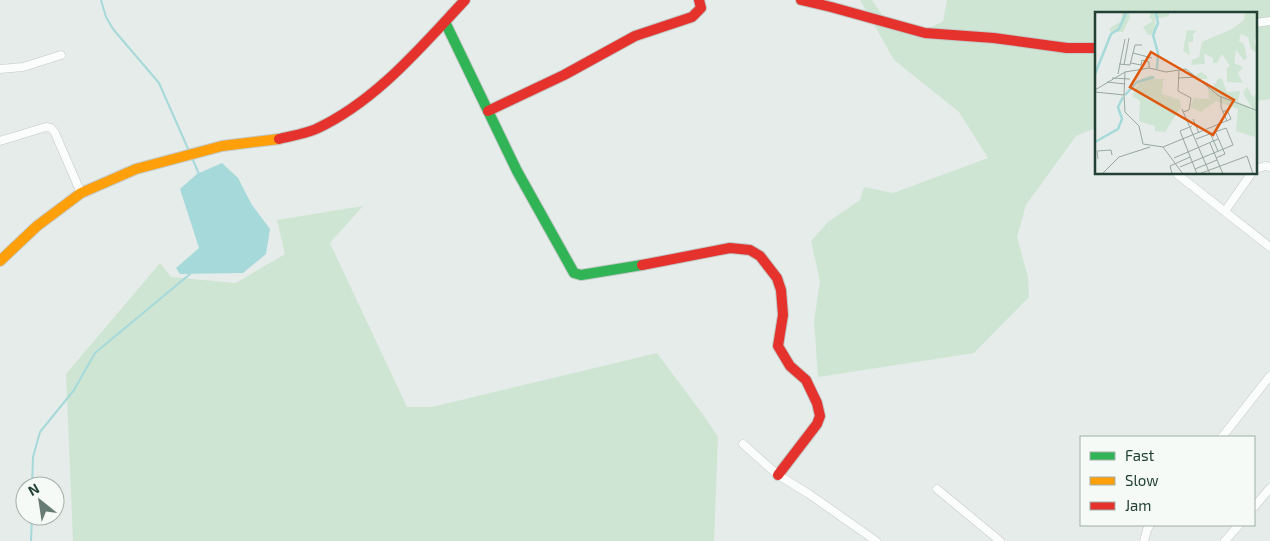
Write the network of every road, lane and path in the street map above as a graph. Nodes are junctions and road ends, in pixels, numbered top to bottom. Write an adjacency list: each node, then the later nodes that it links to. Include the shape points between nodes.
1 (465, 0): 4 (street)
2 (699, 0): 8 (street, via 701,8 697,14 631,37)
3 (801, 0): 5 (street, via 921,33)
4 (445, 22): 8 (street); 12 (street, via 400,70 359,103 315,129 273,141 222,146 136,169)
5 (1095, 48)
6 (61, 55): 7 (street, via 23,67)
7 (0, 69)
8 (488, 111): 19 (street, via 517,171 574,273 635,266 730,248 750,250 768,266 781,290 783,316 778,346 790,366 806,380 820,412 817,424)
9 (0, 141): 12 (street, via 51,128)
10 (1178, 175): 13 (street)
11 (1250, 175): 13 (street)
12 (81, 193): 15 (street, via 37,226)
13 (1226, 211): 14 (street)
14 (1270, 247)
15 (0, 261)
16 (1270, 376): 17 (street)
17 (1223, 436)
18 (743, 444): 19 (street)
19 (778, 475): 26 (street)
20 (1270, 488): 22 (street)
21 (937, 489): 27 (street)
22 (1255, 506)
23 (1149, 526): 28 (street)
24 (1238, 526): 25 (street)
25 (1227, 540)
26 (876, 541)
27 (1000, 541)
28 (1144, 541)

